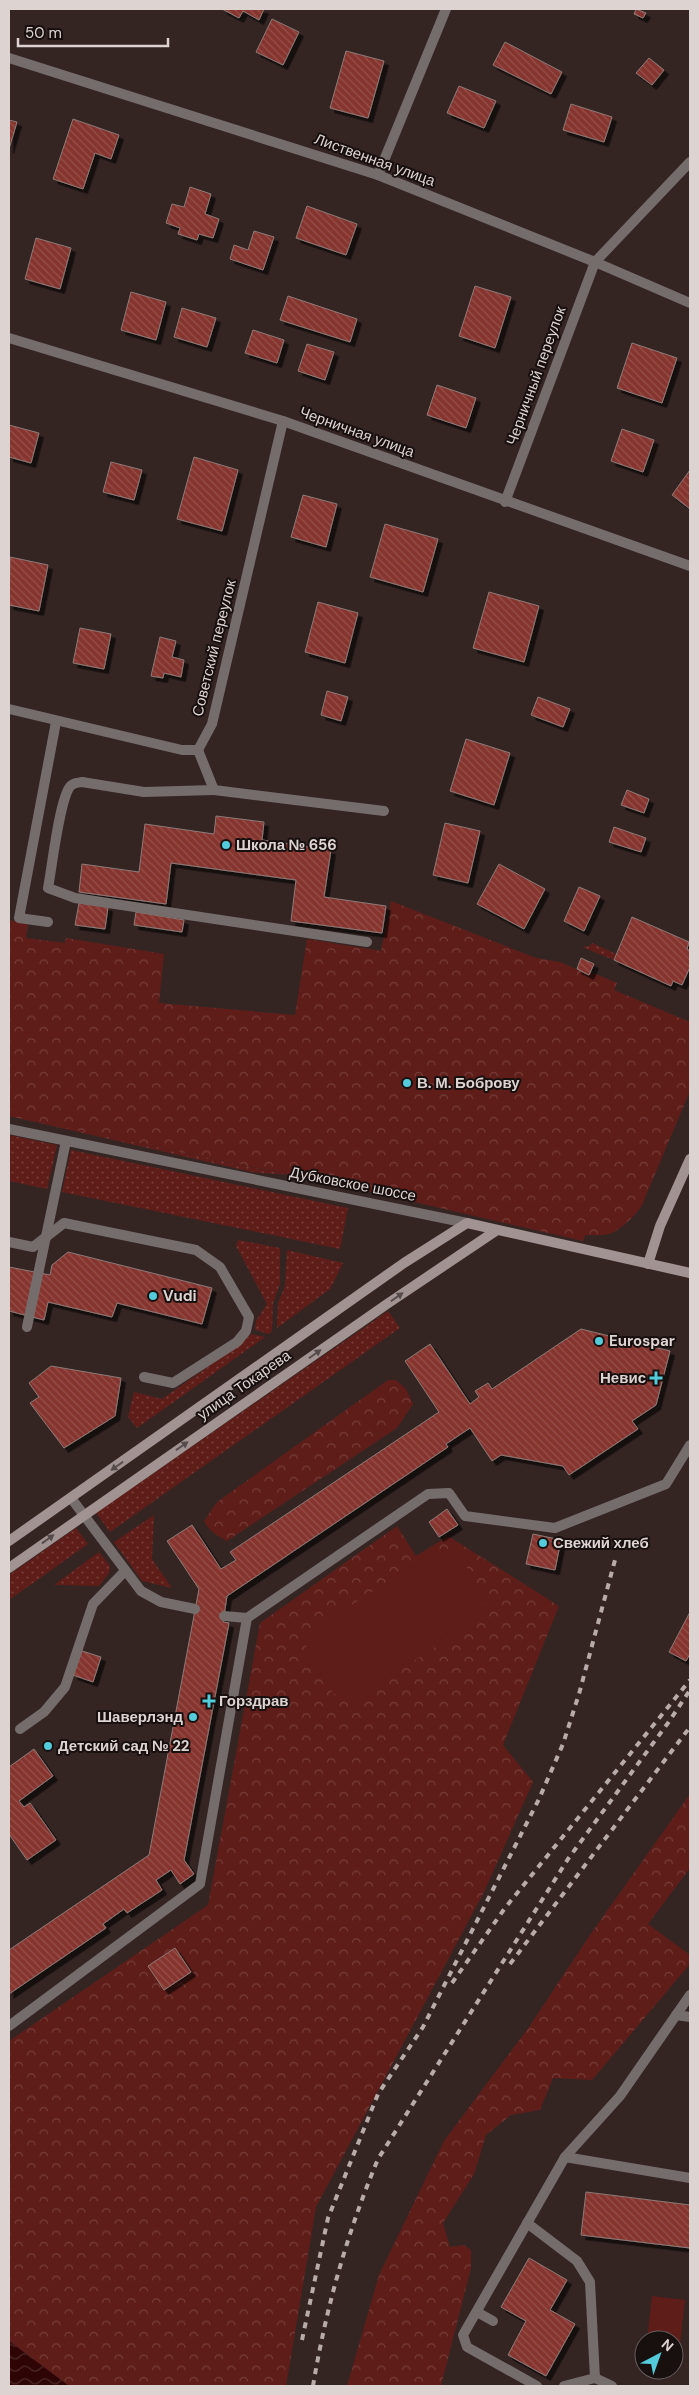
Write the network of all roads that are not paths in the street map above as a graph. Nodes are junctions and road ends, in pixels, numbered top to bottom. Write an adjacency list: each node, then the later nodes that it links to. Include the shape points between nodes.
1 (446, 9): 4 (street)
2 (9, 58): 4 (street, Лиственная улица)
3 (690, 162): 5 (street)
4 (378, 175): 5 (street, Лиственная улица)
5 (595, 262): 6 (street, Лиственная улица); 9 (street, Черничный переулок)
6 (690, 303)
7 (9, 338): 8 (street, Черничная улица)
8 (283, 421): 9 (street, Черничная улица); 13 (street, Советский переулок, via 212,724)
9 (505, 502): 10 (street, Черничная улица)
10 (690, 566)
11 (9, 709): 12 (street)
12 (56, 722): 13 (street, via 182,750); 16 (street, via 19,918)
13 (198, 750): 14 (street)
14 (214, 790): 15 (street); 17 (street, via 144,792 73,783 64,803 48,888 75,898)
15 (384, 811)
16 (48, 922)
17 (367, 942)
18 (9, 1129): 19 (street, Дубковское шоссе)
19 (66, 1141): 21 (street, Дубковское шоссе); 23 (street)
20 (690, 1159): 25 (main road, via 660,1226)
21 (466, 1223): 22 (main road, Дубковское шоссе); 30 (main road, улица Токарева, one-way to 30, via 404,1263)
22 (497, 1230): 25 (main road, Дубковское шоссе); 31 (main road, улица Токарева, one-way to 22)
23 (46, 1236): 24 (street, via 33,1248); 27 (street); 28 (street, via 64,1223 196,1250 220,1267 249,1317 246,1331 237,1342 173,1383)
24 (9, 1242)
25 (648, 1264): 26 (main road, Дубковское шоссе)
26 (690, 1273)
27 (28, 1327)
28 (144, 1377)
29 (690, 1445): 37 (street, via 666,1484 555,1528 465,1516 449,1493 428,1494)
30 (71, 1498): 31 (street); 32 (main road, улица Токарева)
31 (82, 1515): 33 (main road, улица Токарева, one-way to 31); 34 (street)
32 (9, 1541)
33 (9, 1568)
34 (125, 1572): 35 (street, via 141,1591 161,1602); 38 (street, via 93,1604 65,1687 44,1712)
35 (195, 1609)
36 (224, 1616): 37 (street)
37 (247, 1618): 42 (street, via 200,1884)
38 (20, 1729)
39 (690, 1995): 40 (street)
40 (676, 2015): 41 (street); 43 (street, via 620,2096)
41 (690, 2017)
42 (9, 2026)
43 (564, 2157): 44 (street); 45 (street)
44 (690, 2178)
45 (527, 2223): 46 (street); 48 (street, via 577,2261 590,2282)
46 (477, 2312): 47 (street); 49 (street, via 464,2336 467,2347)
47 (494, 2321)
48 (595, 2378): 50 (street); 51 (street)
49 (537, 2386)
50 (564, 2386)
51 (612, 2386)

